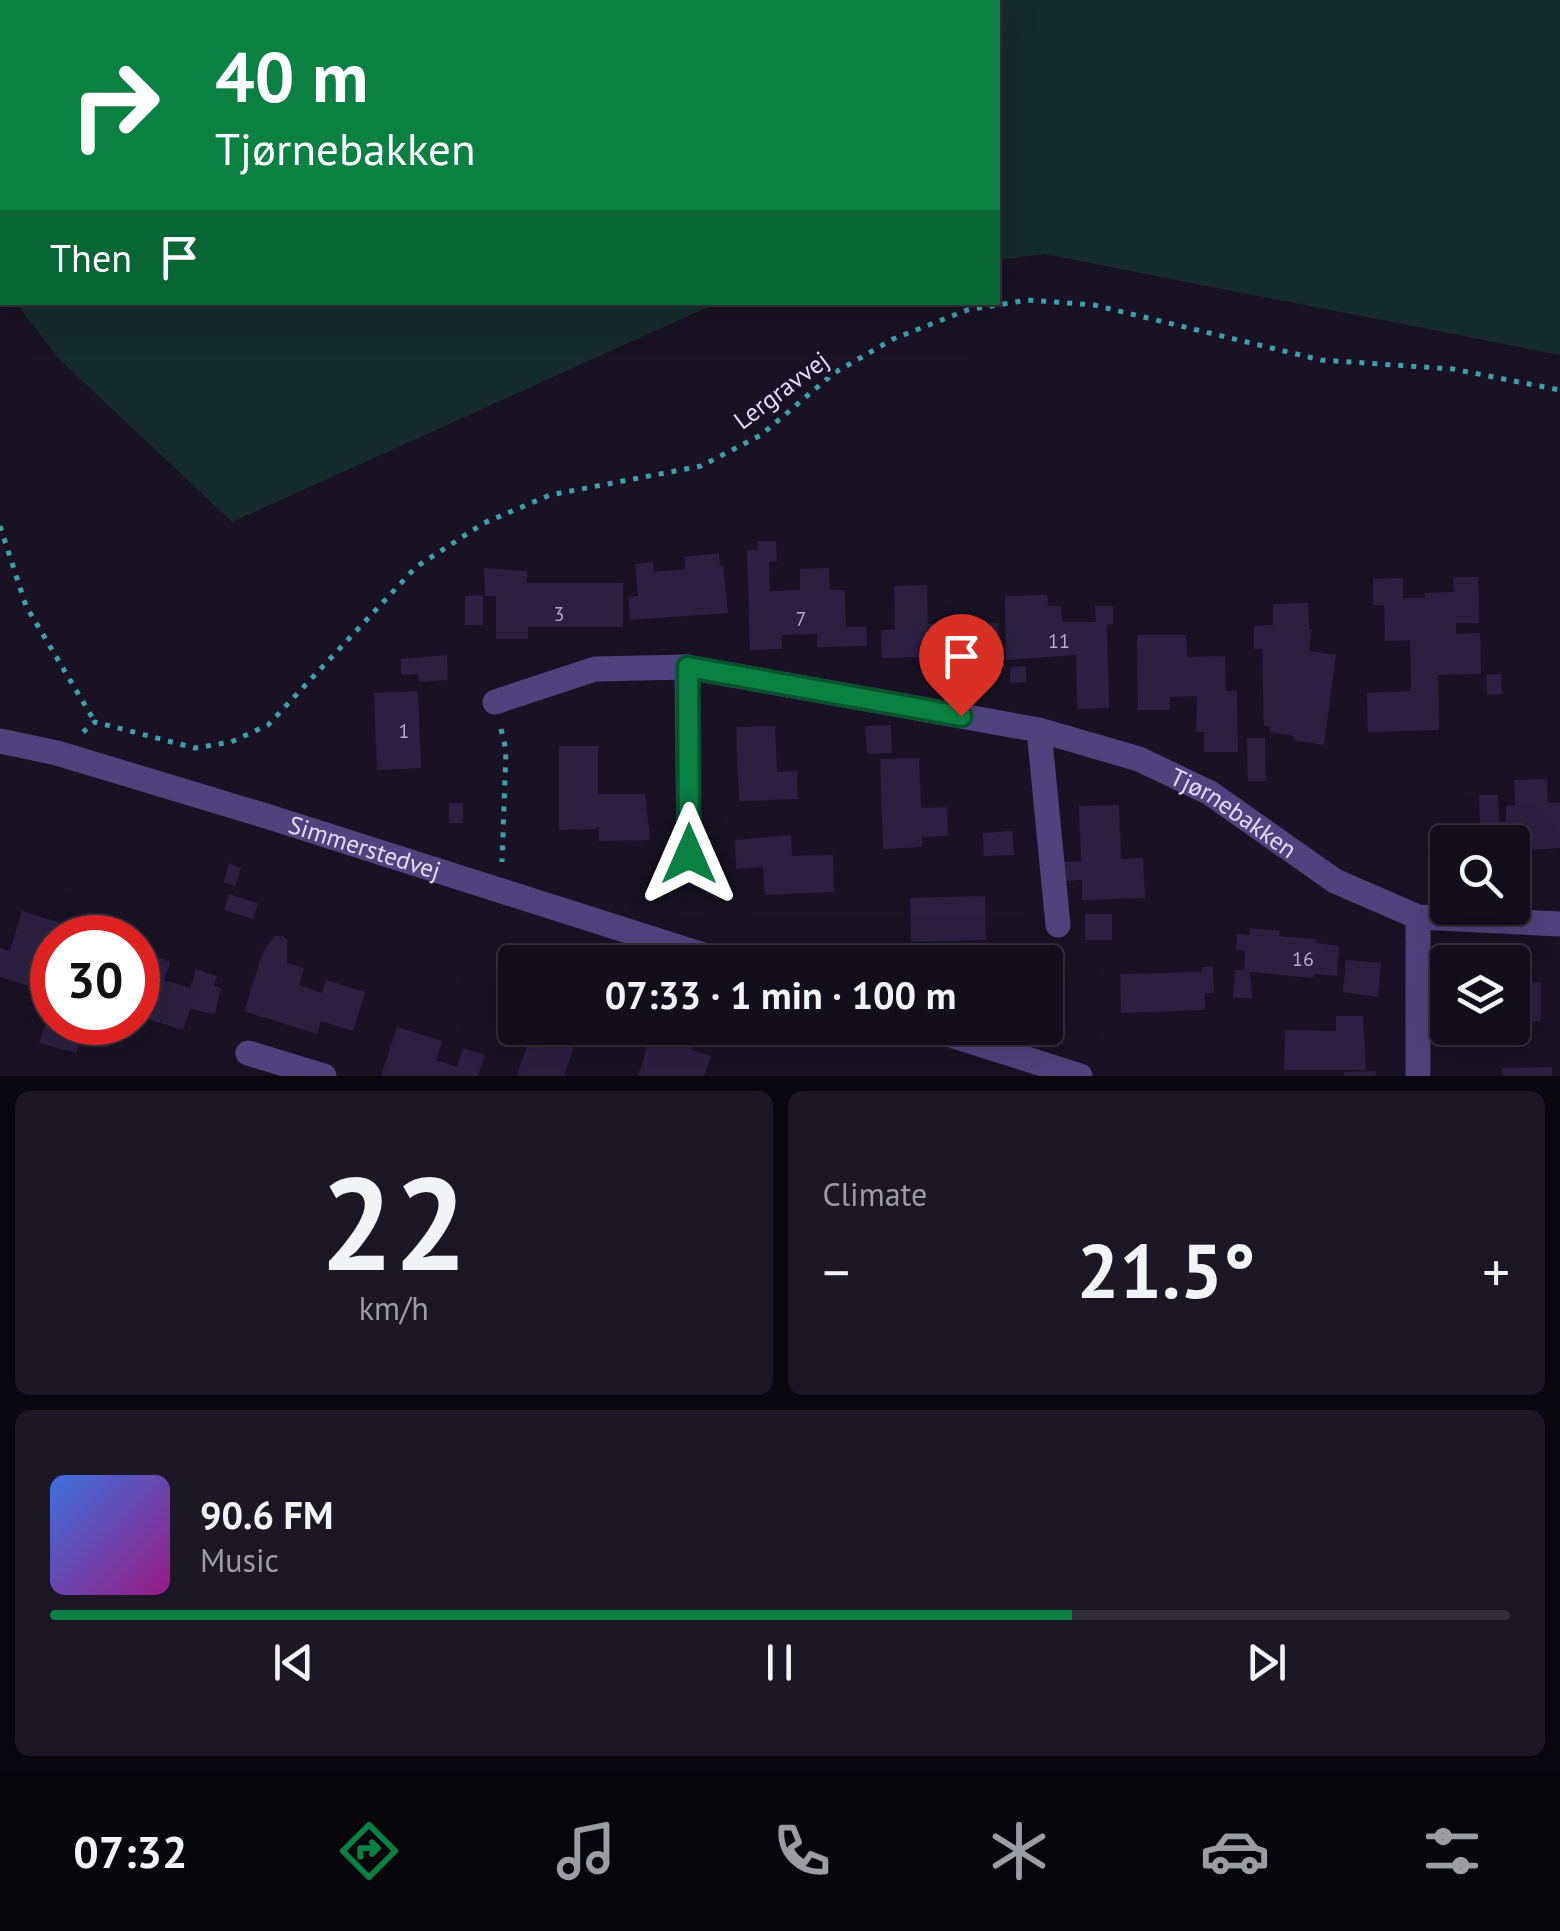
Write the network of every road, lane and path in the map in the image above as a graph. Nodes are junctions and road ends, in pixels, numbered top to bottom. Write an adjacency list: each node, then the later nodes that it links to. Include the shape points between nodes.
1 (997, 305): 7 (path, Lergravvej, via 892,338 834,372 761,435 701,466 550,495 484,522 416,567 268,725 232,742 194,748)
2 (1000, 305): 3 (path, Lergravvej, via 1094,305 1321,360 1452,369)
3 (1560, 390)
4 (0, 526): 7 (path, via 26,606)
5 (688, 667): 6 (street, Tjørnebakken, via 595,669); 8 (street, Tjørnebakken); 11 (street)
6 (494, 702): 12 (path, via 506,750)
7 (95, 722): 10 (path)
8 (1039, 730): 13 (street, Tjørnebakken, via 1139,759 1210,792 1335,881); 14 (street)
9 (0, 741): 10 (street, Simmerstedvej)
10 (57, 752): 12 (street, Simmerstedvej)
11 (689, 854)
12 (497, 890): 16 (street, Simmerstedvej)
13 (1418, 916): 15 (street, Tjørnebakken); 22 (street)
14 (1058, 924)
15 (1560, 924)
16 (671, 945)
17 (982, 1045): 21 (street)
18 (248, 1053): 19 (street)
19 (289, 1071): 20 (street)
20 (324, 1076)
21 (1080, 1076)
22 (1418, 1076)

